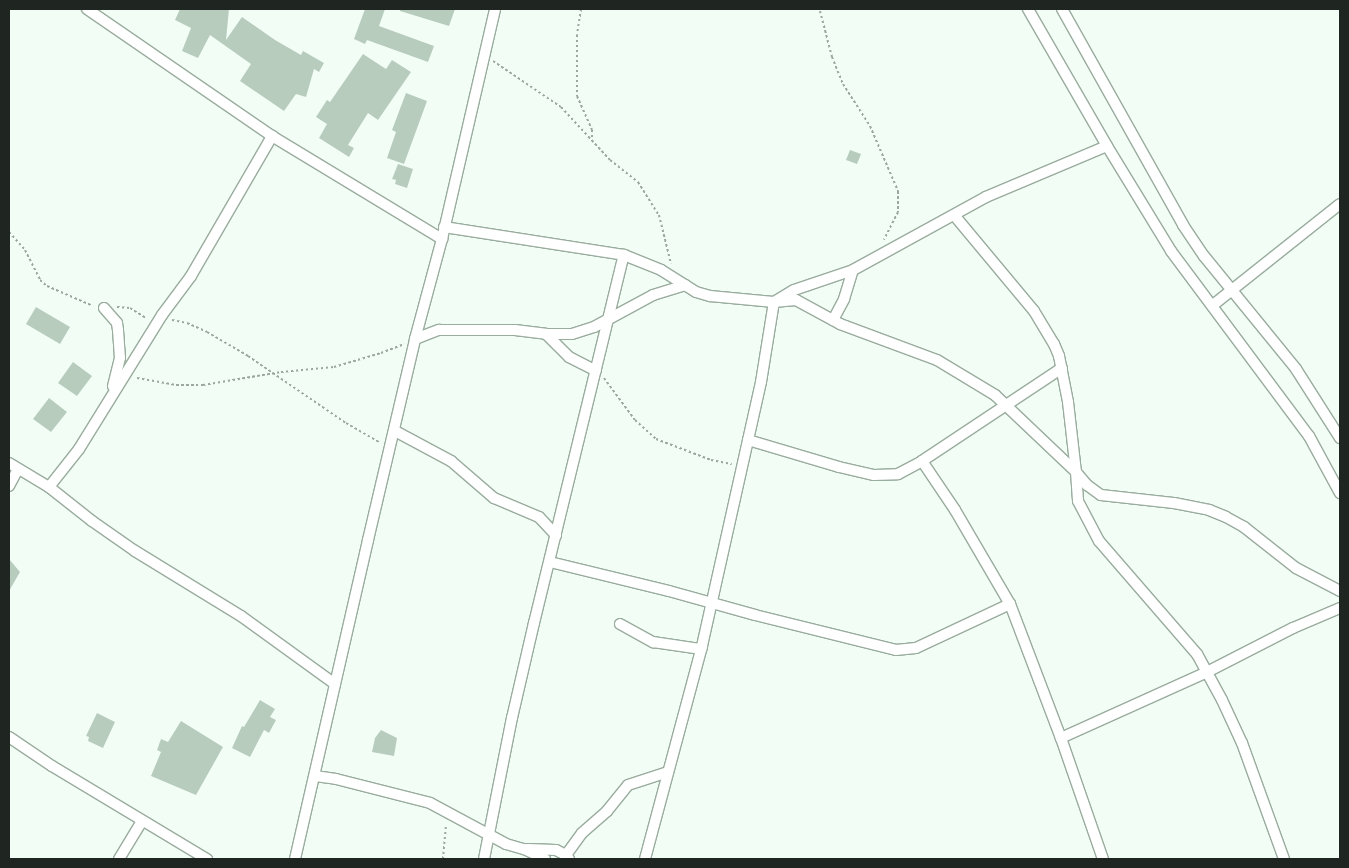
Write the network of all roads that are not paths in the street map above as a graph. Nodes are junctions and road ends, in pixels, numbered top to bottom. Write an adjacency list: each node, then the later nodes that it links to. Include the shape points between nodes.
1 (87, 9): 5 (street)
2 (494, 9): 9 (street)
3 (1028, 9): 6 (street)
4 (1062, 9): 14 (street, via 1183,225)
5 (272, 136): 10 (street); 24 (street, via 198,265)
6 (1106, 146): 8 (street, via 986,197); 16 (street, via 1171,251)
7 (1340, 204): 14 (street)
8 (954, 215): 12 (street); 22 (street, via 1034,311 1054,344)
9 (444, 227): 10 (street); 11 (street)
10 (442, 239): 21 (street)
11 (624, 255): 13 (street, via 661,270); 18 (street)
12 (853, 270): 15 (street, via 794,290); 19 (street)
13 (685, 285): 15 (street, via 710,296); 18 (street, via 653,295)
14 (1232, 291): 16 (street); 27 (street, via 1296,369)
15 (774, 302): 19 (street, via 796,300); 28 (street)
16 (1213, 305): 35 (street, via 1309,436)
17 (104, 308): 24 (street, via 117,323 118,330 120,358)
18 (610, 316): 20 (street, via 582,331); 23 (street)
19 (833, 320): 25 (street, via 937,360 995,395)
20 (546, 334): 21 (street, via 514,330 439,330); 23 (street, via 569,357)
21 (415, 339): 26 (street)
22 (1062, 368): 25 (street); 32 (street)
23 (596, 371): 36 (street)
24 (111, 396): 34 (street, via 78,449)
25 (1006, 406): 29 (street); 32 (street)
26 (394, 431): 36 (street, via 451,461 494,498 539,517); 45 (street)
27 (1340, 438)
28 (748, 440): 29 (street, via 839,468 874,475 898,474); 39 (street)
29 (922, 461): 40 (street)
30 (9, 463): 31 (street)
31 (18, 469): 33 (street); 34 (street)
32 (1076, 472): 38 (street, via 1087,486 1101,495 1174,502 1209,510 1236,522 1296,568); 44 (street, via 1078,501 1099,541 1186,639)
33 (9, 486)
34 (49, 487): 45 (street, via 99,526 241,616)
35 (1340, 493)
36 (556, 535): 37 (street)
37 (550, 562): 39 (street); 51 (street)
38 (1340, 591)
39 (710, 602): 40 (street, via 896,650 916,648); 43 (street)
40 (1010, 604): 47 (street)
41 (1340, 608): 44 (street)
42 (620, 624): 43 (street, via 653,642)
43 (701, 649): 48 (street)
44 (1207, 672): 47 (street); 61 (street, via 1242,743)
45 (335, 684): 49 (street)
46 (9, 736): 50 (street)
47 (1061, 738): 60 (street)
48 (668, 772): 53 (street, via 628,785 607,811 582,833); 59 (street)
49 (316, 776): 51 (street, via 336,778 430,803); 56 (street)
50 (142, 821): 54 (street); 55 (street)
51 (488, 833): 52 (street, via 506,844); 57 (street)
52 (524, 849): 53 (street, via 556,850); 58 (street)
53 (568, 857)
54 (119, 859)
55 (207, 859)
56 (295, 859)
57 (484, 859)
58 (545, 859)
59 (645, 859)
60 (1103, 859)
61 (1284, 859)

